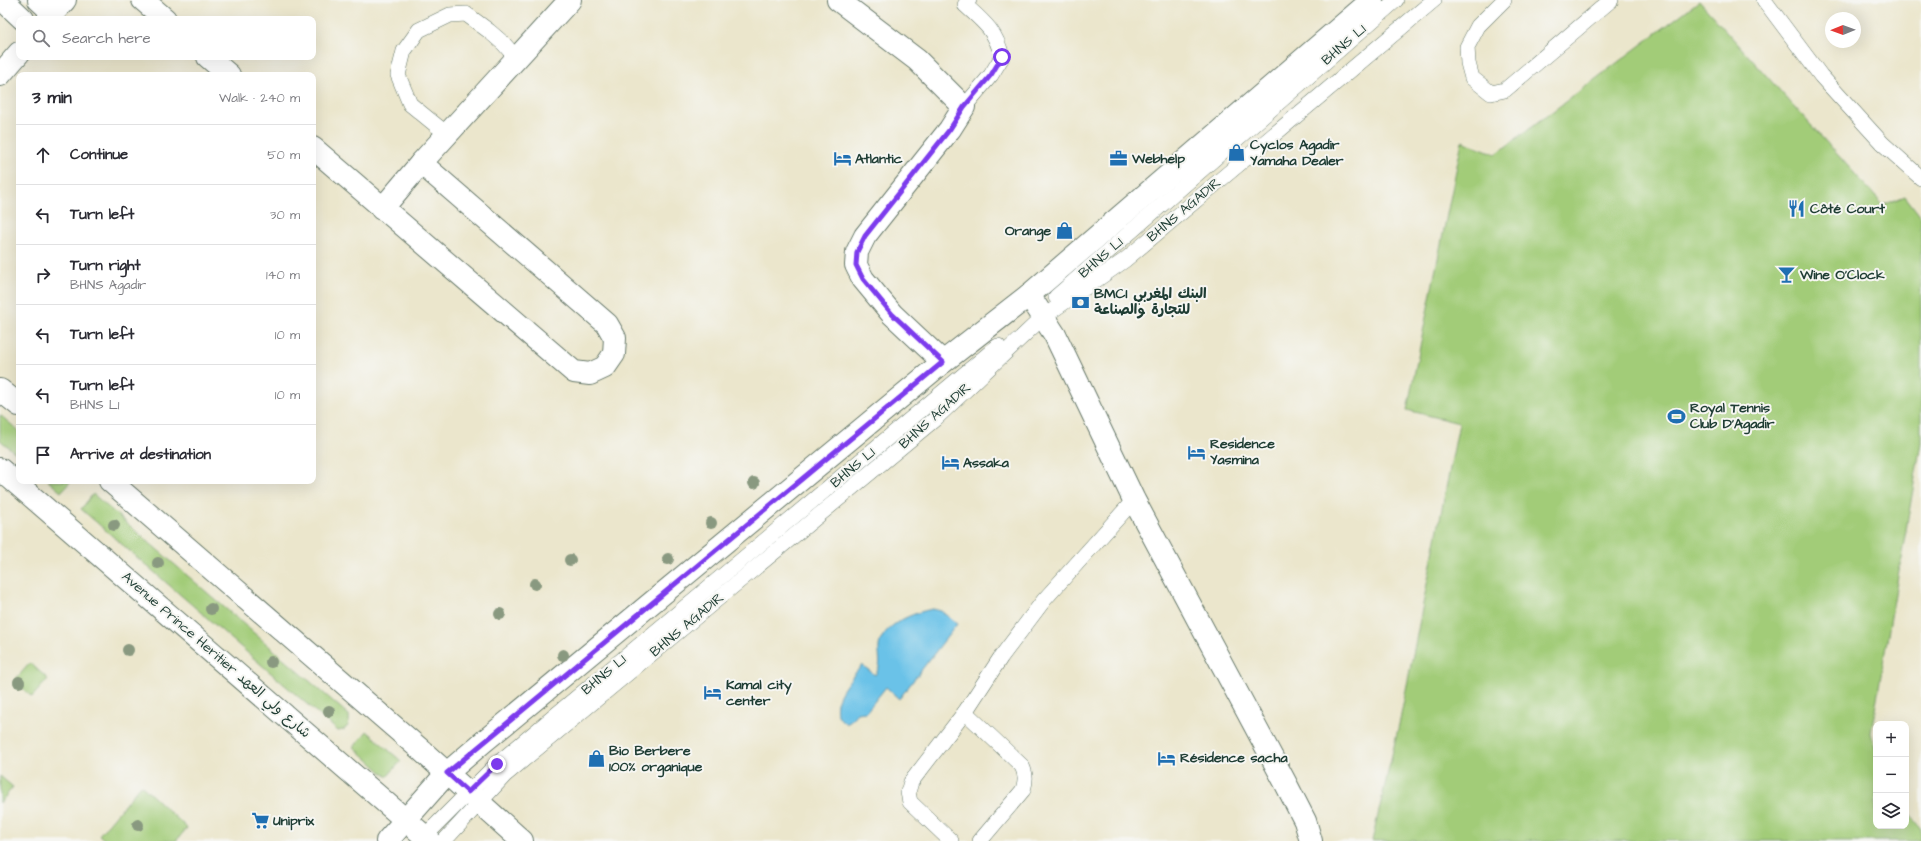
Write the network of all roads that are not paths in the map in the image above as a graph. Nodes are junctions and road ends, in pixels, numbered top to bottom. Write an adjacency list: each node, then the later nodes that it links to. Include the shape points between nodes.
1 (143, 0): 13 (street)
2 (570, 0): 15 (street)
3 (838, 0): 19 (street, via 917,60)
4 (969, 0): 19 (lane, via 965,5 991,29 999,43 1002,57 991,75)
5 (1372, 0): 25 (street, BHNS AGADIR)
6 (1396, 0): 25 (lane, BHNS L1)
7 (1434, 0): 25 (lane, BHNS AGADIR, via 1125,260)
8 (1504, 0): 9 (lane, via 1478,26 1467,47 1472,78 1491,93 1505,90)
9 (1611, 0)
10 (1764, 0): 23 (lane, via 1821,76 1882,143)
11 (7, 4): 12 (street)
12 (20, 16)
13 (162, 16)
14 (16, 56): 18 (street)
15 (517, 59): 20 (street); 20 (lane, via 489,30 466,14 450,15 419,30 404,51 398,75 410,104)
16 (212, 60): 17 (street)
17 (226, 72)
18 (0, 75)
19 (964, 107): 26 (street, via 950,129 865,236 857,252 856,265 863,279 892,314)
20 (448, 135): 22 (street)
21 (316, 151): 24 (street)
22 (421, 163): 24 (street); 24 (street, via 607,324 615,338 614,354 605,368 590,374 574,372)
23 (1921, 178)
24 (382, 208)
25 (1037, 308): 26 (street, BHNS AGADIR); 33 (street, via 1055,335); 36 (lane, BHNS AGADIR, via 935,419 505,775)
26 (943, 362): 35 (street, BHNS AGADIR)
27 (0, 390): 28 (street)
28 (16, 403)
29 (0, 469): 30 (street, Avenue Prince Heritier شارع ولي العهد)
30 (16, 483)
31 (17, 484): 37 (street, Avenue Prince Heritier شارع ولي العهد)
32 (113, 484): 35 (street)
33 (1134, 500): 34 (lane, via 1044,600 1001,657); 43 (street, via 1299,808)
34 (965, 712): 41 (lane, via 911,782 908,792 910,802); 42 (lane, via 1022,766 1026,773 1023,790)
35 (447, 773): 36 (street); 37 (street, BHNS AGADIR)
36 (474, 797): 38 (lane, BHNS AGADIR); 38 (lane); 40 (street)
37 (405, 819): 38 (street, Avenue Prince Heritier شارع ولي العهد); 39 (street, BHNS AGADIR)
38 (430, 840)
39 (387, 841)
40 (522, 841)
41 (950, 841)
42 (980, 841)
43 (1311, 841)

